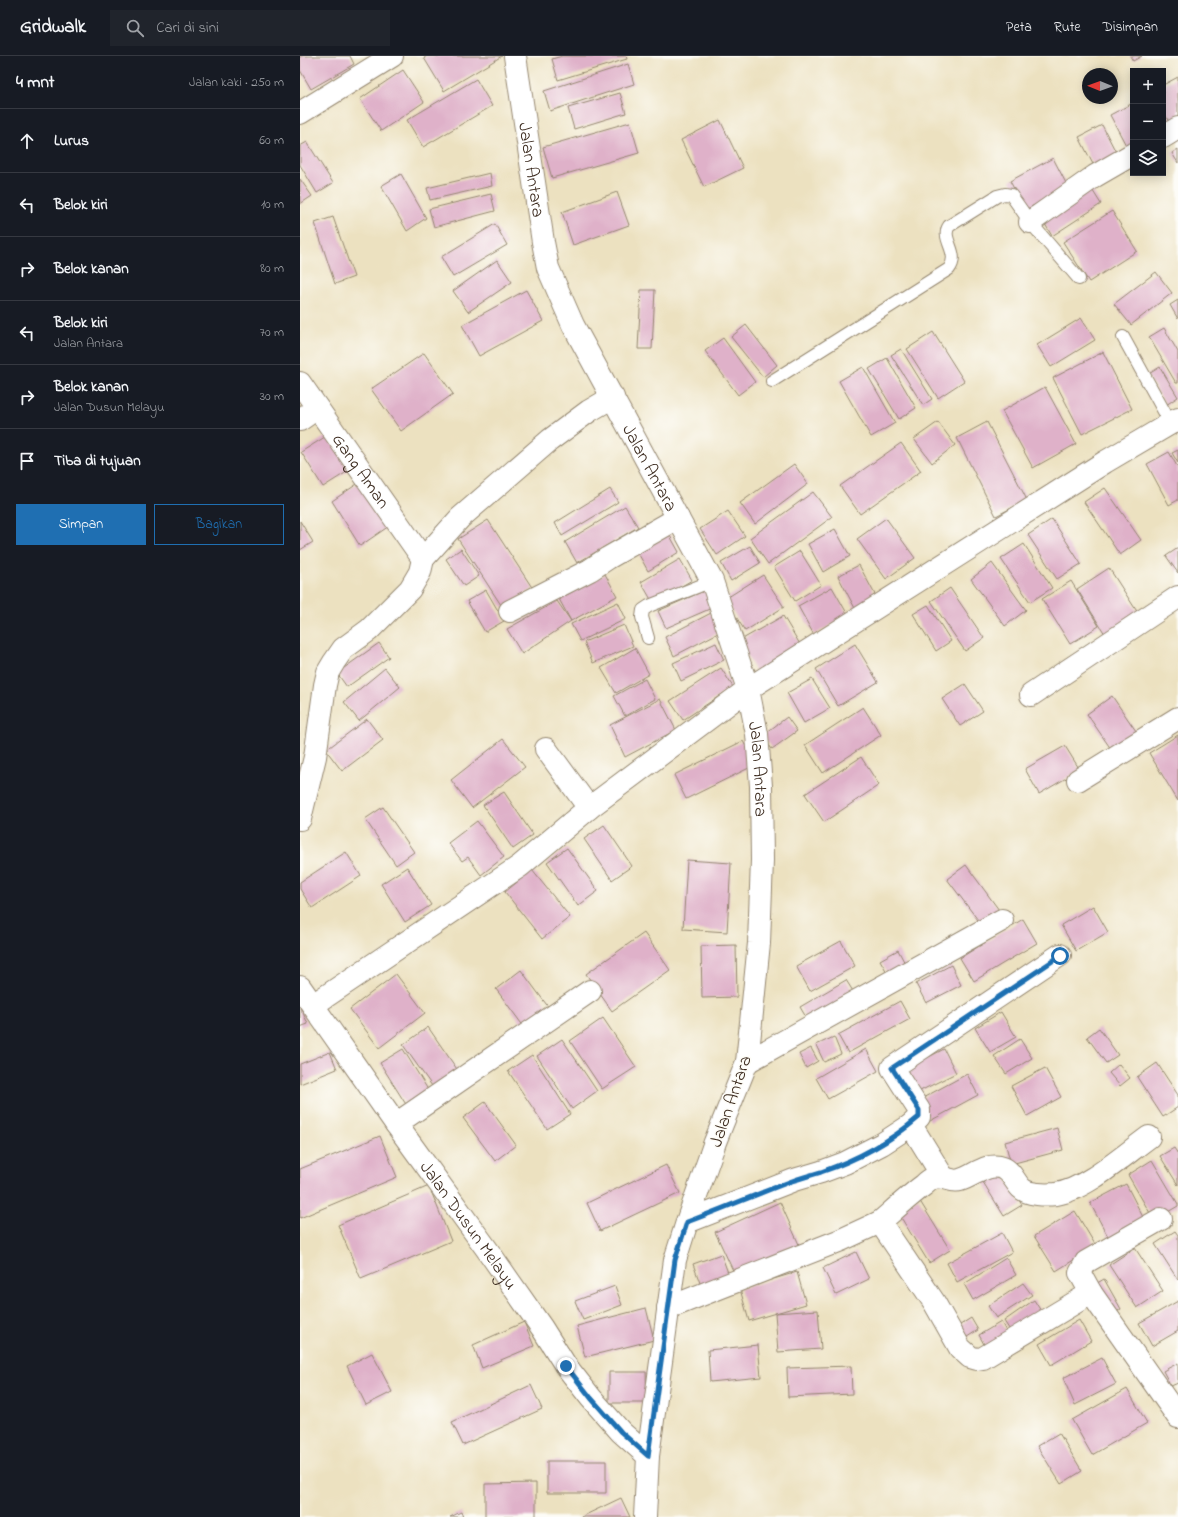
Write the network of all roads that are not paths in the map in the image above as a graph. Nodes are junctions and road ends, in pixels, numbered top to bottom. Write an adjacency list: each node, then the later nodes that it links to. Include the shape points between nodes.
1 (392, 56): 3 (street)
2 (515, 56): 12 (street, Jalan Antara, via 548,268 573,325)
3 (300, 113)
4 (1178, 128): 5 (street)
5 (1166, 135)
6 (1130, 156): 7 (street, via 1095,176)
7 (1030, 222): 8 (lane); 10 (lane, via 1014,197 1007,194 997,196 947,228 954,259 949,269)
8 (1079, 279)
9 (1123, 337): 14 (lane)
10 (772, 381)
11 (300, 383): 13 (street, Gang Aman)
12 (613, 397): 15 (street, Jalan Antara); 16 (street, via 550,440 460,518)
13 (308, 414): 16 (street, Gang Aman)
14 (1176, 425): 21 (street, via 1105,462)
15 (678, 518): 17 (street, Jalan Antara); 19 (street, via 590,570)
16 (423, 559): 27 (street, via 420,572 410,588 369,630 344,649 328,672 315,757)
17 (712, 581): 20 (lane, via 648,606 642,616); 21 (street, Jalan Antara)
18 (1178, 597): 22 (street)
19 (510, 611)
20 (648, 638)
21 (748, 689): 26 (street); 33 (street, Jalan Antara, via 757,734 761,778 762,860 759,943)
22 (1031, 695)
23 (1178, 718): 25 (street)
24 (546, 749): 26 (street)
25 (1078, 780)
26 (589, 808): 32 (street, via 520,866)
27 (300, 819)
28 (1002, 920): 33 (street)
29 (1060, 956): 35 (street, via 892,1068 919,1110 919,1117)
30 (300, 987): 32 (street, Jalan Dusun Melayu)
31 (590, 991): 34 (street)
32 (313, 1005): 34 (street, Jalan Dusun Melayu)
33 (747, 1062): 39 (street, Jalan Antara)
34 (396, 1124): 44 (street, Jalan Dusun Melayu, via 486,1248 566,1366 621,1432)
35 (911, 1124): 37 (street); 39 (street, via 882,1144 845,1163)
36 (1149, 1137): 37 (street, via 1078,1187 1056,1194 1033,1193 1022,1189 1004,1168 994,1166 960,1181)
37 (943, 1177): 40 (street, via 933,1178)
38 (1161, 1218): 41 (street, via 1086,1262 1080,1273)
39 (687, 1222): 42 (street, Jalan Antara, via 675,1260)
40 (880, 1222): 41 (street, via 934,1302 960,1348 970,1358 983,1358); 42 (street, via 841,1240)
41 (1091, 1294): 43 (street)
42 (668, 1308): 44 (street, Jalan Antara)
43 (1178, 1417)
44 (648, 1456): 45 (street, Jalan Antara)
45 (645, 1517)

